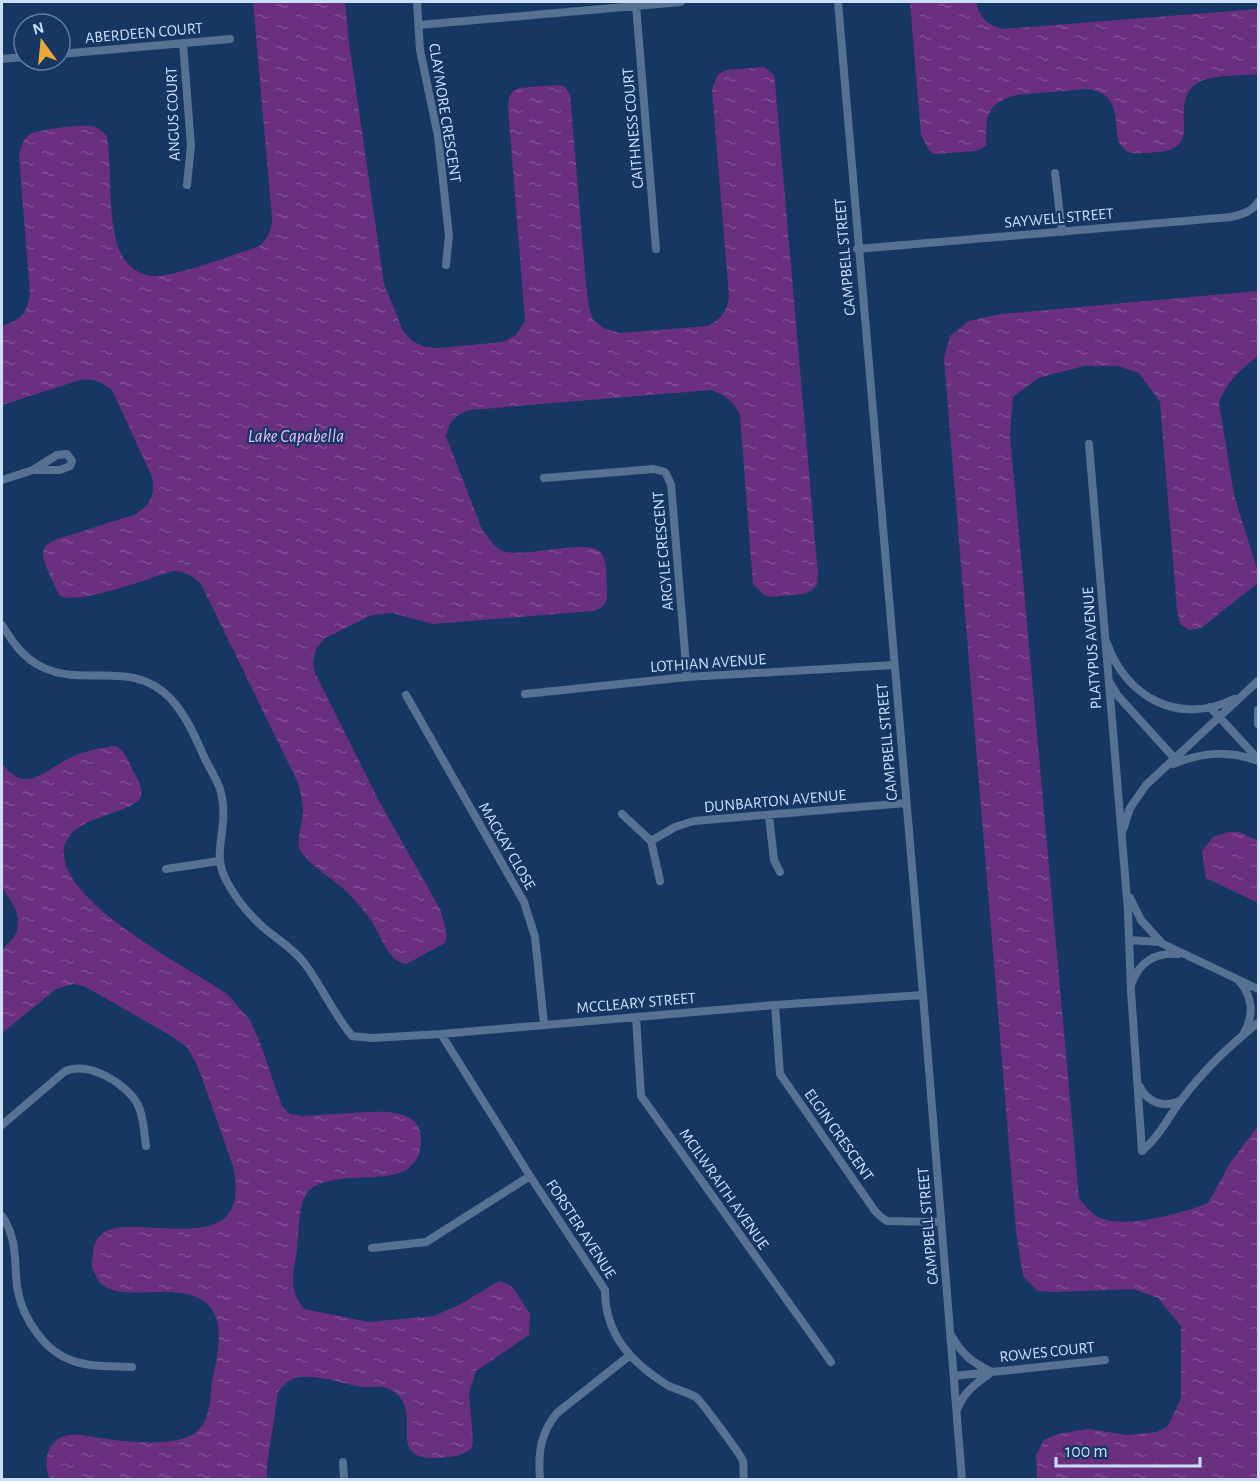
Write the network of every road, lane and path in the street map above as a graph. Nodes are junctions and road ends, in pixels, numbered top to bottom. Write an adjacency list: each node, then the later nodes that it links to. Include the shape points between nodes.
1 (417, 2): 6 (street, CLAYMORE CRESCENT)
2 (681, 2): 5 (street)
3 (838, 2): 15 (street, CAMPBELL STREET)
4 (626, 4): 5 (street); 6 (street)
5 (636, 5): 14 (street, CAITHNESS COURT)
6 (419, 25): 16 (street, CLAYMORE CRESCENT, via 420,50 438,136 448,236)
7 (230, 39): 8 (street, ABERDEEN COURT)
8 (183, 43): 9 (street, ABERDEEN COURT); 11 (street, ANGUS COURT, via 191,146)
9 (72, 53)
10 (1055, 173): 13 (street)
11 (187, 185)
12 (1258, 202): 13 (street, SAYWELL STREET, via 1255,208 1231,217)
13 (1062, 232): 15 (street, SAYWELL STREET)
14 (656, 249)
15 (858, 249): 23 (street, CAMPBELL STREET)
16 (446, 265)
17 (1089, 444): 22 (street, PLATYPUS AVENUE)
18 (33, 470): 20 (street)
19 (544, 478): 25 (street, ARGYLE CRESCENT, via 654,469 664,472 671,484)
20 (2, 480)
21 (2, 624): 41 (street, via 17,648 42,667 72,675 122,674 152,683 170,698 186,718 220,790 223,821)
22 (1104, 633): 24 (street, PLATYPUS AVENUE); 30 (street, via 1115,662 1140,692 1169,706)
23 (894, 665): 25 (street, LOTHIAN AVENUE); 36 (street, CAMPBELL STREET)
24 (1107, 673): 34 (street, via 1118,696); 40 (street, PLATYPUS AVENUE)
25 (687, 677): 28 (street, LOTHIAN AVENUE)
26 (1258, 681): 27 (street)
27 (1249, 689): 30 (street, via 1232,701); 32 (street)
28 (525, 694)
29 (406, 695): 56 (street, MACKAY CLOSE, via 524,902 535,937)
30 (1210, 707): 32 (street)
31 (1258, 710): 33 (street)
32 (1219, 717): 34 (street); 35 (street)
33 (1258, 724)
34 (1177, 760): 35 (street, via 1217,753); 40 (street, PLATYPUS AVENUE, via 1146,784 1134,800 1126,819)
35 (1258, 760)
36 (906, 803): 38 (street, DUNBARTON AVENUE); 52 (street, CAMPBELL STREET)
37 (622, 813): 39 (street)
38 (769, 816): 39 (street, DUNBARTON AVENUE, via 694,821 675,826); 43 (street, via 774,860)
39 (651, 841): 44 (street)
40 (1122, 850): 45 (street, PLATYPUS AVENUE)
41 (219, 861): 42 (street); 57 (street, MCCLEARY STREET, via 243,908 305,963 352,1036)
42 (166, 869)
43 (780, 872)
44 (660, 882)
45 (1125, 888): 46 (street, PLATYPUS AVENUE); 47 (street, via 1141,920)
46 (1129, 940): 47 (street, via 1154,941); 51 (street, PLATYPUS AVENUE)
47 (1168, 947): 48 (street)
48 (1185, 955): 49 (street); 51 (street, via 1166,953 1148,960 1136,973)
49 (1234, 978): 50 (street); 58 (street, via 1245,989 1250,1004 1250,1021)
50 (1258, 989)
51 (1131, 991): 59 (street, PLATYPUS AVENUE)
52 (923, 995): 53 (street, MCCLEARY STREET); 65 (street, CAMPBELL STREET)
53 (775, 1005): 54 (street, MCCLEARY STREET); 65 (street, ELGIN CRESCENT, via 780,1074 875,1211 887,1221)
54 (636, 1017): 56 (street, MCCLEARY STREET); 70 (street, MCILWRAITH AVENUE, via 641,1096)
55 (1258, 1023): 58 (street)
56 (544, 1024): 57 (street, MCCLEARY STREET)
57 (441, 1034): 63 (street, FORSTER AVENUE)
58 (1243, 1035): 60 (street)
59 (1138, 1083): 60 (street, via 1153,1102); 60 (street, PLATYPUS AVENUE, via 1142,1151 1158,1136)
60 (1181, 1100)
61 (2, 1125): 62 (street, via 64,1072 82,1067 121,1086 134,1097 141,1111)
62 (146, 1146)
63 (530, 1176): 66 (street, via 426,1242); 68 (street, FORSTER AVENUE, via 605,1290 608,1315)
64 (2, 1216): 71 (street, via 12,1235 20,1301 29,1323 47,1346 80,1364)
65 (941, 1222): 67 (street, CAMPBELL STREET)
66 (372, 1248)
67 (950, 1334): 72 (street, ROWES COURT, via 973,1363); 73 (street, CAMPBELL STREET)
68 (629, 1356): 77 (street, via 550,1421 539,1450); 78 (street, FORSTER AVENUE, via 668,1386 696,1397 743,1459)
69 (1106, 1360): 72 (street, ROWES COURT)
70 (831, 1362)
71 (132, 1367)
72 (992, 1372): 73 (street, ROWES COURT); 74 (street, ROWES COURT, via 962,1398)
73 (954, 1376): 74 (street, CAMPBELL STREET)
74 (956, 1412): 79 (street, CAMPBELL STREET)
75 (343, 1462): 76 (street)
76 (344, 1479)
77 (540, 1479)
78 (744, 1479)
79 (962, 1479)

